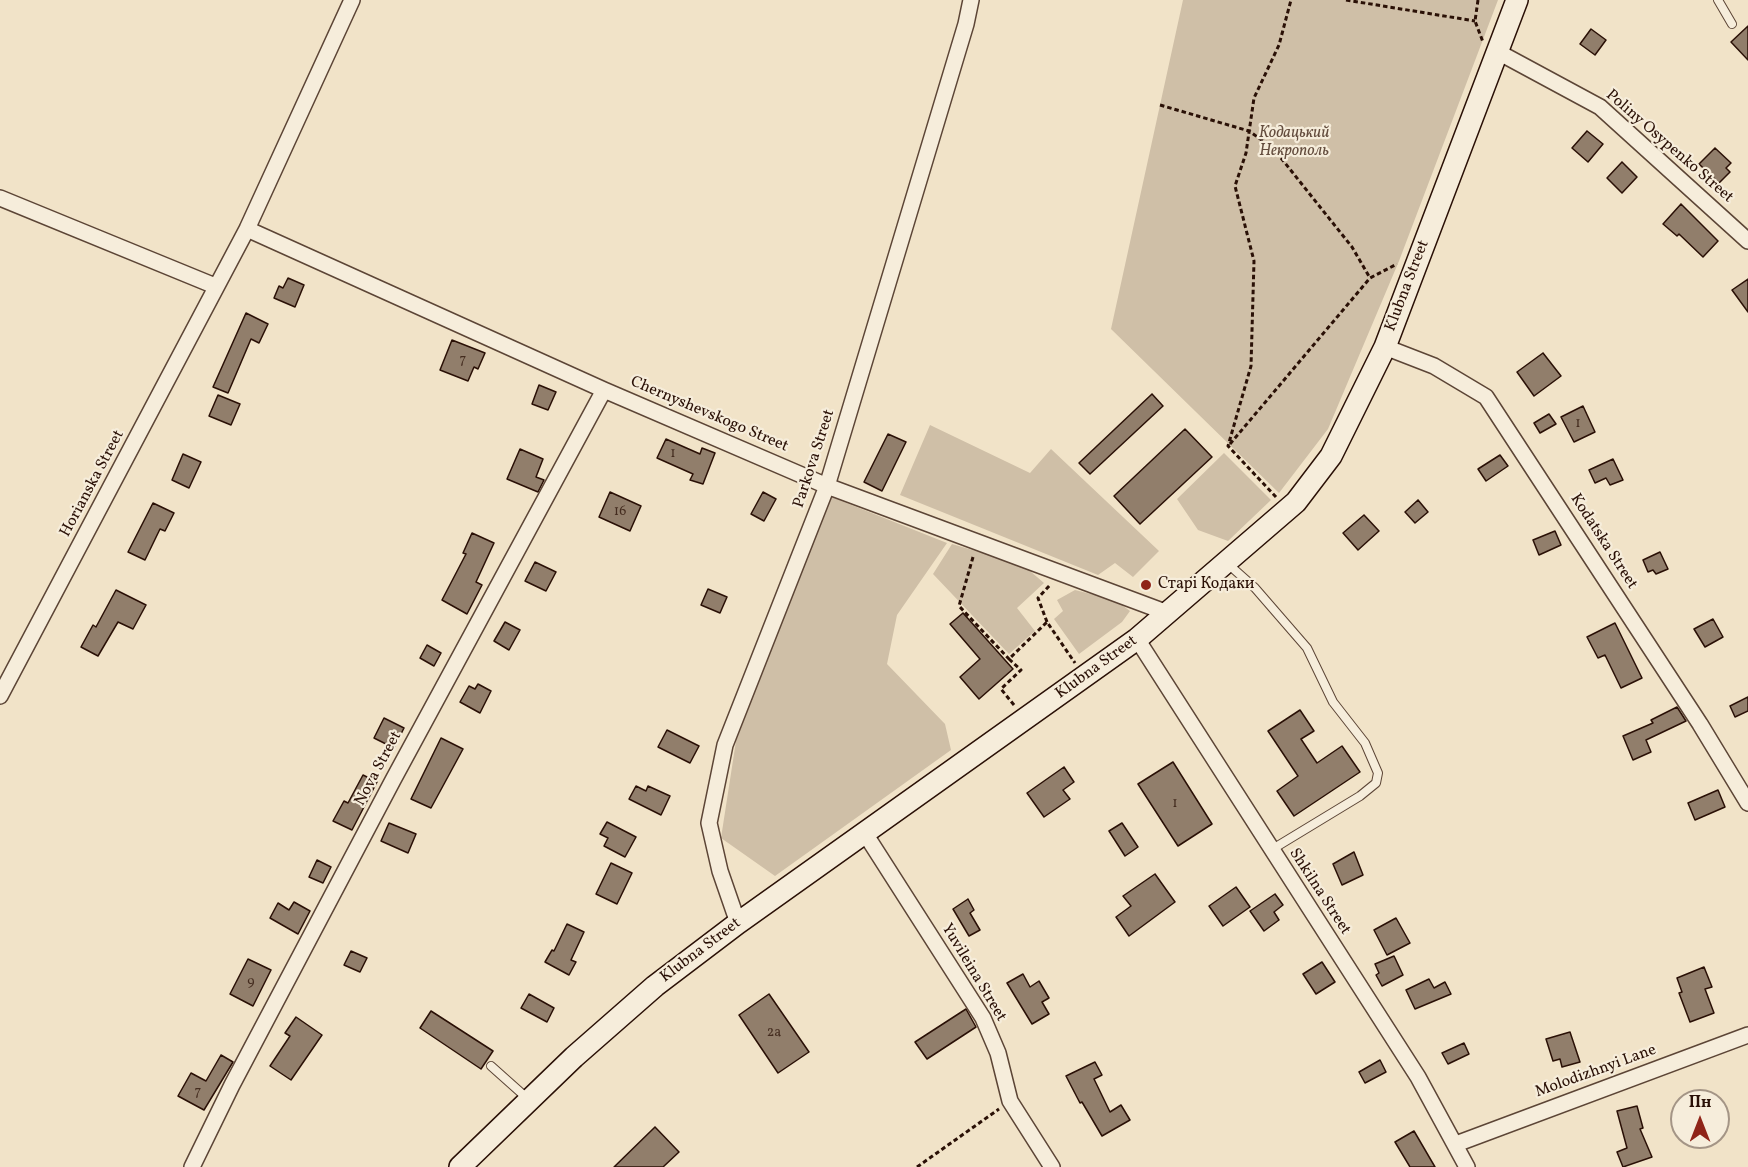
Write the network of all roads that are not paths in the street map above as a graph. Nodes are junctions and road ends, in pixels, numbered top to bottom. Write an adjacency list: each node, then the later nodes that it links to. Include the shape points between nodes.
1 (352, 0): 8 (street, Horianska Street)
2 (971, 0): 13 (street, Parkova Street)
3 (1517, 0): 6 (street, Klubna Street)
4 (1718, 0): 5 (lane)
5 (1732, 24)
6 (1498, 52): 9 (street, Poliny Osypenko Street, via 1600,107); 11 (street, Klubna Street)
7 (0, 198): 10 (street)
8 (247, 229): 10 (street, Horianska Street); 12 (street, Chernyshevskogo Street)
9 (1748, 241)
10 (215, 286): 17 (street, Horianska Street)
11 (1385, 347): 14 (street, Klubna Street, via 1331,456 1288,509); 18 (street, Kodatska Street, via 1434,366 1486,397)
12 (604, 390): 13 (street, Chernyshevskogo Street); 26 (street, Nova Street, via 393,780)
13 (827, 486): 15 (street, Chernyshevskogo Street); 21 (street, Parkova Street, via 725,745 709,823)
14 (1227, 562): 15 (street, Klubna Street); 20 (lane, via 1307,648 1333,702 1365,743 1378,773 1376,783 1360,796)
15 (1165, 612): 16 (street, Klubna Street)
16 (1137, 639): 19 (street, Klubna Street); 20 (street, Shkilna Street)
17 (0, 696)
18 (1748, 803)
19 (866, 835): 21 (street, Klubna Street); 28 (street, Yuvileina Street, via 982,1018 998,1053 1010,1101)
20 (1271, 850): 25 (street, Shkilna Street, via 1418,1077)
21 (738, 923): 24 (street, Klubna Street, via 655,986)
22 (1748, 1035): 25 (street, Molodizhnyi Lane)
23 (491, 1066): 24 (lane)
24 (529, 1100): 27 (street, Klubna Street)
25 (1456, 1144): 29 (street, Shkilna Street)
26 (192, 1167)
27 (460, 1167)
28 (1052, 1167)
29 (1467, 1167)

